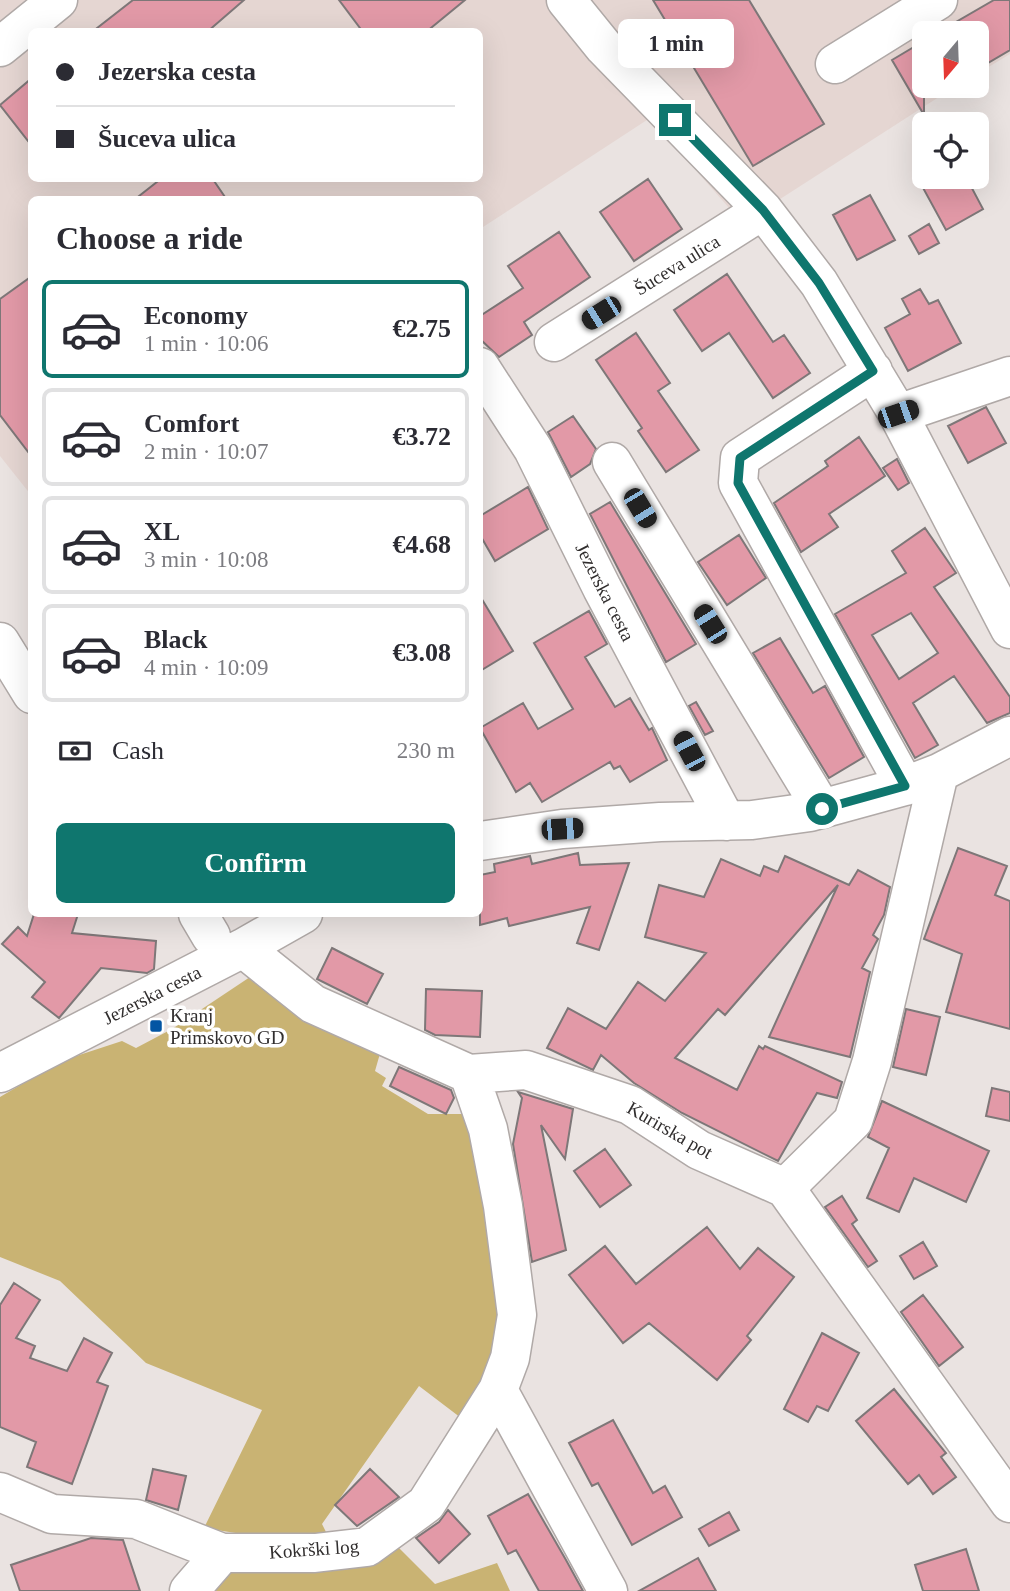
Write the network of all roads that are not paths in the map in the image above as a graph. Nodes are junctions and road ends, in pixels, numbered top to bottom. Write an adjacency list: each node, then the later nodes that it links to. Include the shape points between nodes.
1 (58, 0): 4 (street)
2 (566, 0): 6 (street, via 604,47)
3 (938, 0): 5 (street)
4 (0, 47)
5 (835, 64)
6 (763, 210): 7 (street, Šuceva ulica); 8 (street, via 819,283)
7 (554, 342)
8 (873, 371): 11 (street); 17 (street, via 740,458 738,483)
9 (483, 372): 19 (street, Jezerska cesta, via 533,449)
10 (1010, 376): 11 (street)
11 (898, 414): 13 (street)
12 (612, 462): 18 (street)
13 (1010, 629)
14 (0, 642): 15 (street)
15 (28, 688)
16 (1010, 736): 17 (street)
17 (922, 780): 18 (street); 25 (street, via 872,1061 853,1121)
18 (822, 809): 19 (street)
19 (726, 821): 20 (street, via 562,829)
20 (483, 841)
21 (289, 917): 22 (street, Jezerska cesta)
22 (217, 933): 23 (street, Jezerska cesta); 24 (street, Kurirska pot, via 313,1004)
23 (0, 1073)
24 (469, 1074): 25 (street, Kurirska pot, via 526,1070 630,1105 699,1150); 26 (street, Kokrški log, via 488,1129 517,1315 510,1358)
25 (785, 1188): 28 (street)
26 (498, 1390): 29 (street, Kokrški log, via 426,1504 367,1547 315,1553); 31 (street)
27 (0, 1492): 29 (street, Kokrški log, via 52,1514 136,1519)
28 (1010, 1503)
29 (222, 1553): 30 (street)
30 (189, 1591)
31 (608, 1591)

